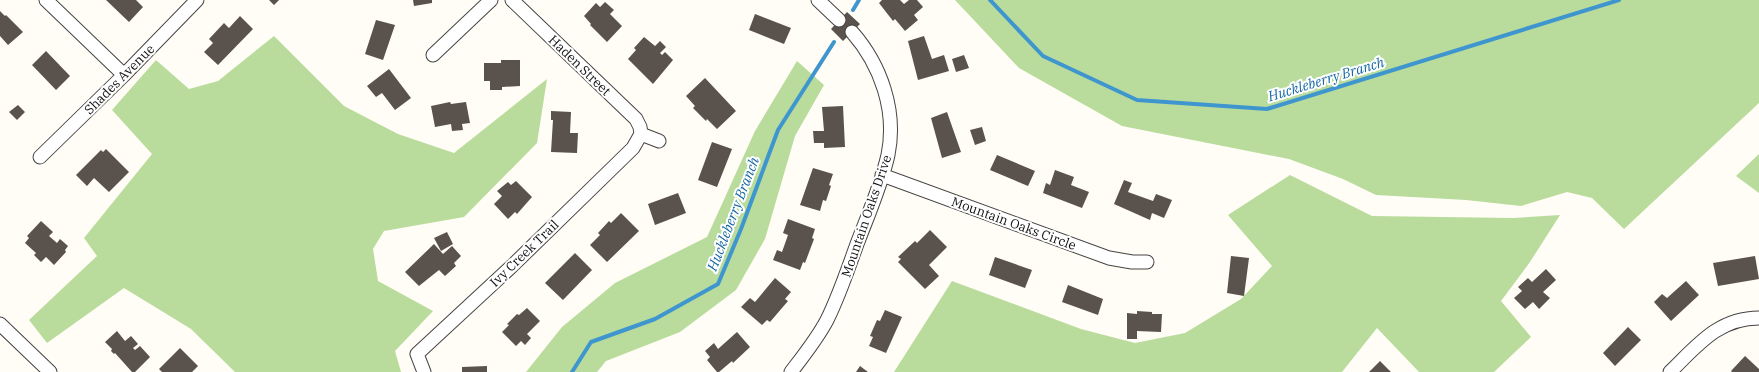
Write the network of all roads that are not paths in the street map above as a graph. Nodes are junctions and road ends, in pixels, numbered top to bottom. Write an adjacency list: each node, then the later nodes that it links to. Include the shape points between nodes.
1 (46, 0): 9 (street)
2 (198, 0): 9 (street, Shades Avenue)
3 (491, 0): 8 (street)
4 (512, 0): 10 (street, Haden Street, via 636,119)
5 (818, 0): 6 (street)
6 (839, 20)
7 (852, 32): 13 (street, Mountain Oaks Drive, via 872,60 887,96 890,129 888,154)
8 (433, 55)
9 (124, 75): 12 (street, Shades Avenue)
10 (641, 134): 11 (street); 18 (street, Ivy Creek Trail, via 633,148 417,354)
11 (659, 141)
12 (40, 157)
13 (882, 175): 14 (street, Mountain Oaks Circle, via 1109,258); 19 (street, Mountain Oaks Drive, via 827,320 811,347)
14 (1147, 262)
15 (1759, 318): 20 (street, via 1724,324)
16 (0, 324): 17 (street)
17 (50, 372)
18 (424, 372)
19 (791, 372)
20 (1670, 372)

